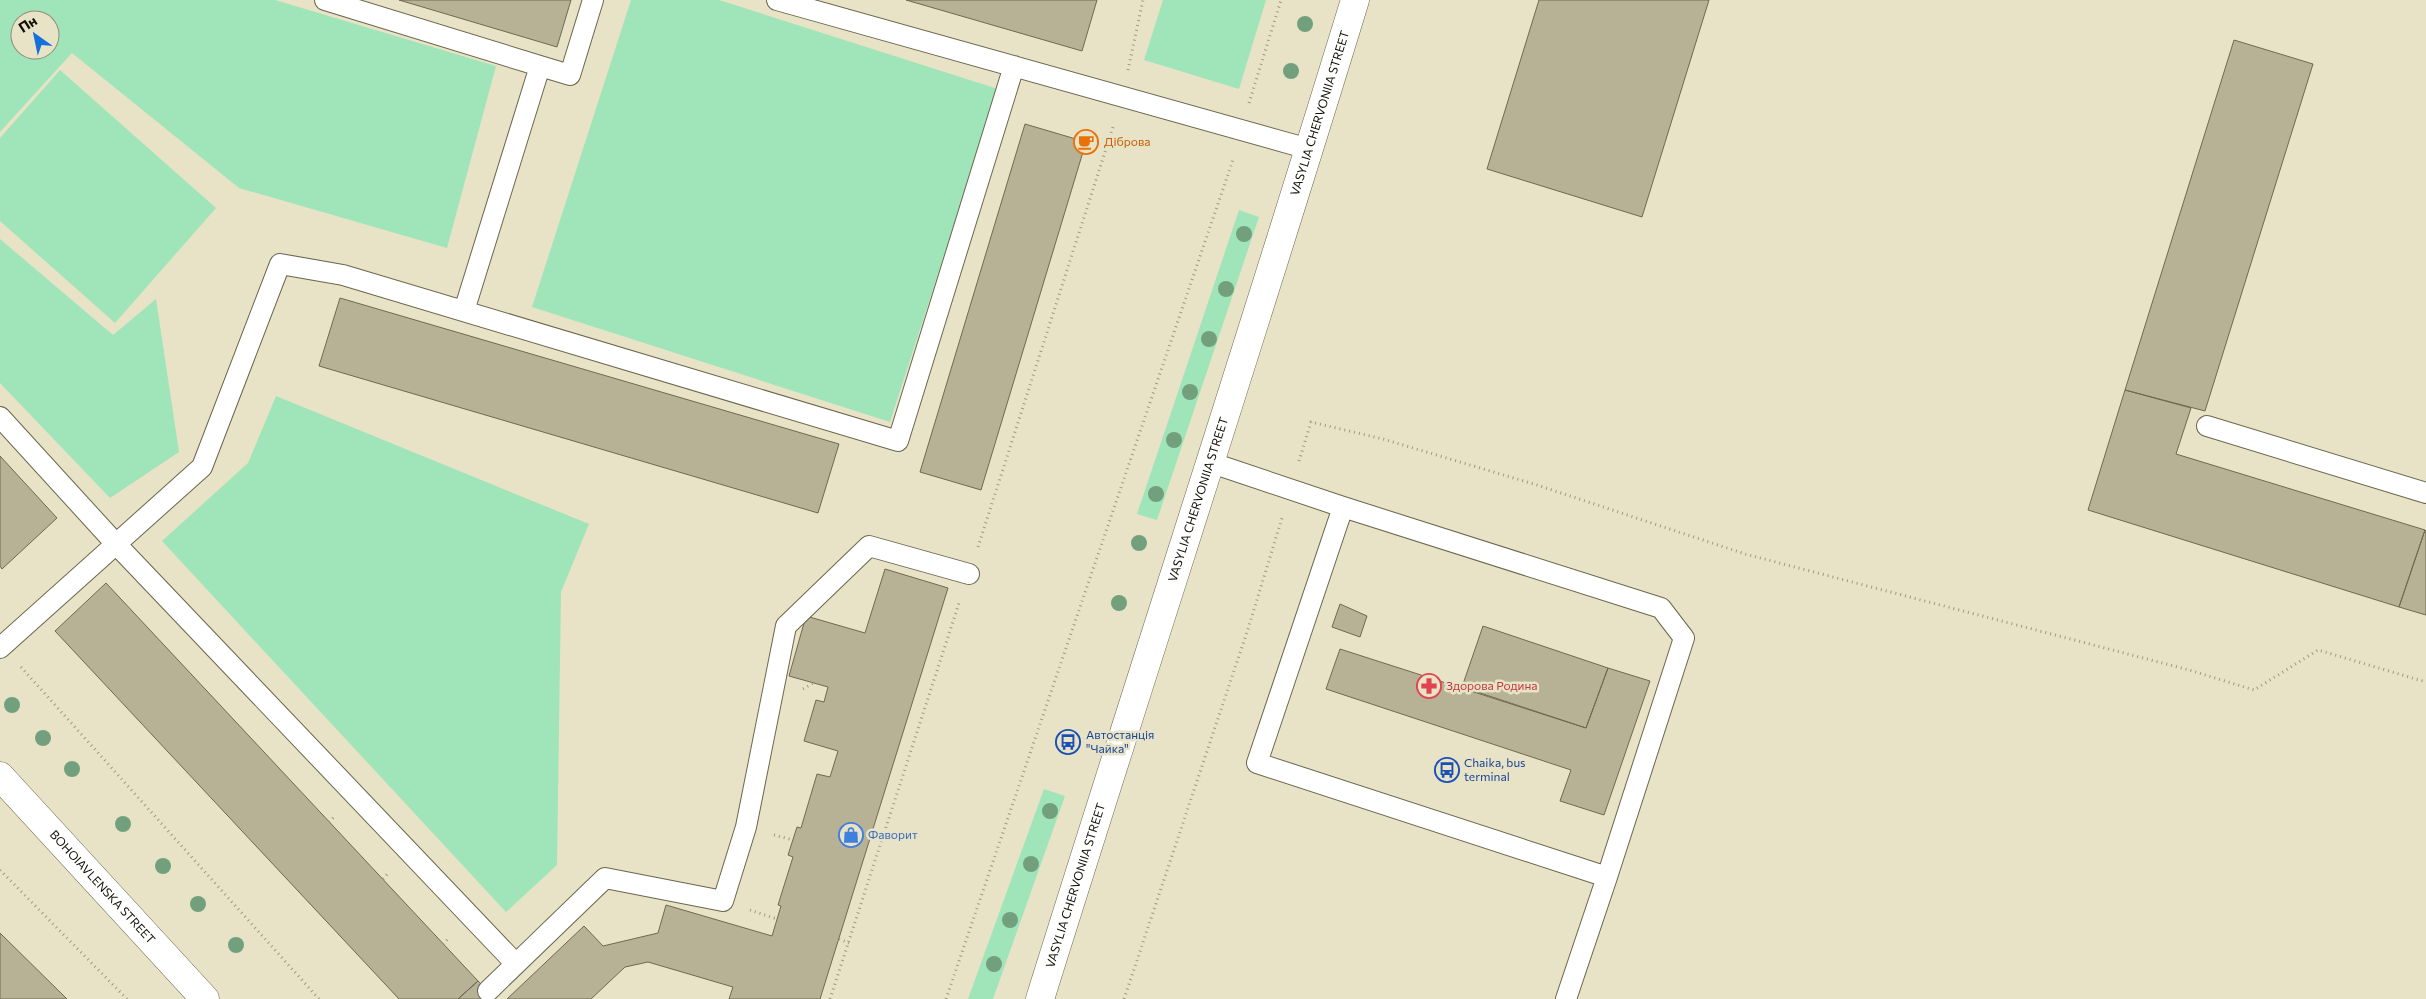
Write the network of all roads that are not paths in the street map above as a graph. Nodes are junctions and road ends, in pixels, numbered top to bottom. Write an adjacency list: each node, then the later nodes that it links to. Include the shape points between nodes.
1 (325, 0): 5 (lane)
2 (593, 0): 5 (lane, via 570,75)
3 (777, 0): 6 (lane)
4 (1355, 0): 7 (main road, VASYLIA CHERVONIIA STREET)
5 (540, 66): 8 (lane)
6 (1014, 66): 7 (lane); 8 (lane, via 898,440)
7 (1310, 150): 11 (main road, VASYLIA CHERVONIIA STREET)
8 (464, 311): 14 (lane, via 343,275 280,264 202,468)
9 (0, 417): 14 (lane)
10 (2207, 426): 12 (lane)
11 (1212, 463): 13 (lane); 22 (main road, VASYLIA CHERVONIIA STREET)
12 (2426, 493)
13 (1343, 507): 18 (lane, via 1661,608 1684,638); 18 (lane, via 1257,763)
14 (116, 544): 16 (lane); 19 (lane)
15 (969, 574): 19 (lane, via 869,546 786,626 746,827 723,901 605,878)
16 (1, 647)
17 (0, 776): 21 (main road, BOHOIAVLENSKA STREET)
18 (1607, 877): 23 (lane)
19 (516, 964): 20 (lane)
20 (488, 991)
21 (205, 999)
22 (1040, 999)
23 (1566, 999)

